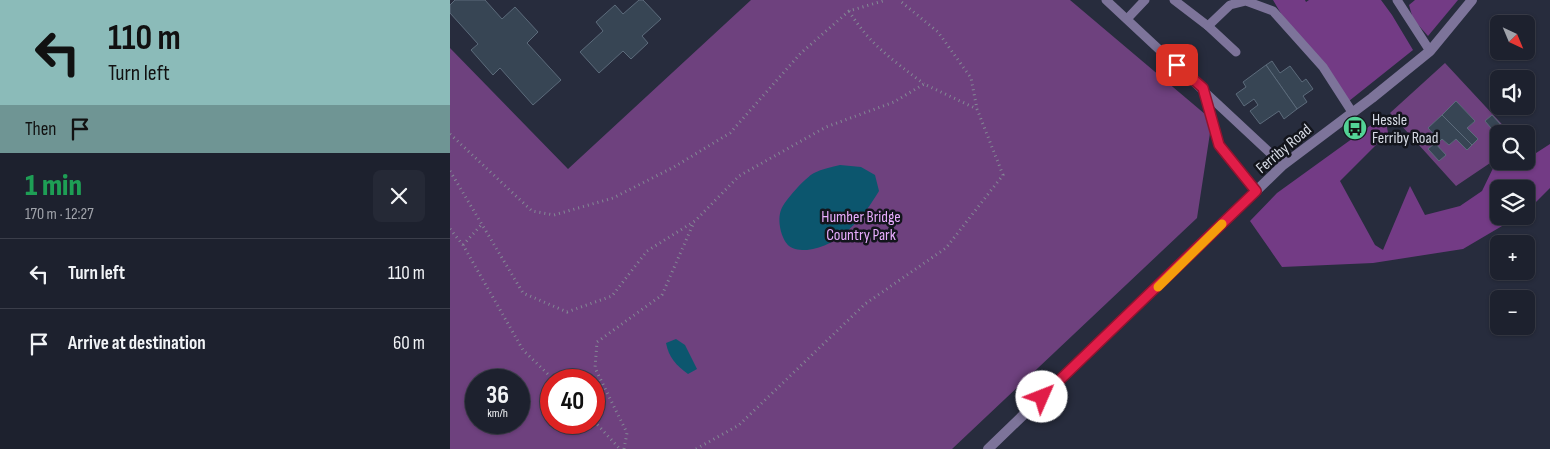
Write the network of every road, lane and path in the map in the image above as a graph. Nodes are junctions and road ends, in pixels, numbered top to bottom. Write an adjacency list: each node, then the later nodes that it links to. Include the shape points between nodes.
1 (886, 0): 8 (path)
2 (899, 0): 15 (path, via 938,32 971,78)
3 (1106, 0): 9 (lane)
4 (1145, 0): 9 (lane)
5 (1174, 0): 10 (lane)
6 (1397, 0): 11 (lane)
7 (1472, 0): 11 (street, Ferriby Road)
8 (849, 10): 13 (path, via 878,49); 17 (path, via 802,53 730,133 674,167 612,198 554,216 532,211)
9 (1127, 19): 14 (lane)
10 (1208, 26): 12 (lane); 16 (lane, via 1230,5 1246,1 1273,11 1323,67)
11 (1430, 50): 16 (street, Ferriby Road)
12 (1236, 52)
13 (924, 84): 15 (path); 21 (path, via 894,102 826,127 739,176)
14 (1203, 88): 18 (lane); 20 (lane, via 1219,145)
15 (977, 109): 29 (path, via 1002,176 946,248 865,304 739,425)
16 (1352, 112): 18 (street, Ferriby Road)
17 (450, 134)
18 (1284, 165): 20 (street, Ferriby Road)
19 (450, 171): 22 (path)
20 (1256, 191): 30 (street, Ferriby Road)
21 (695, 221): 22 (path, via 647,251 612,296 567,312 523,293); 28 (path, via 662,296 597,342 595,368 627,432)
22 (482, 224): 24 (path)
23 (450, 229): 24 (path)
24 (463, 245): 25 (path, via 523,350)
25 (543, 369)
26 (605, 433): 27 (path)
27 (620, 449)
28 (624, 449)
29 (696, 449)
30 (988, 449)

